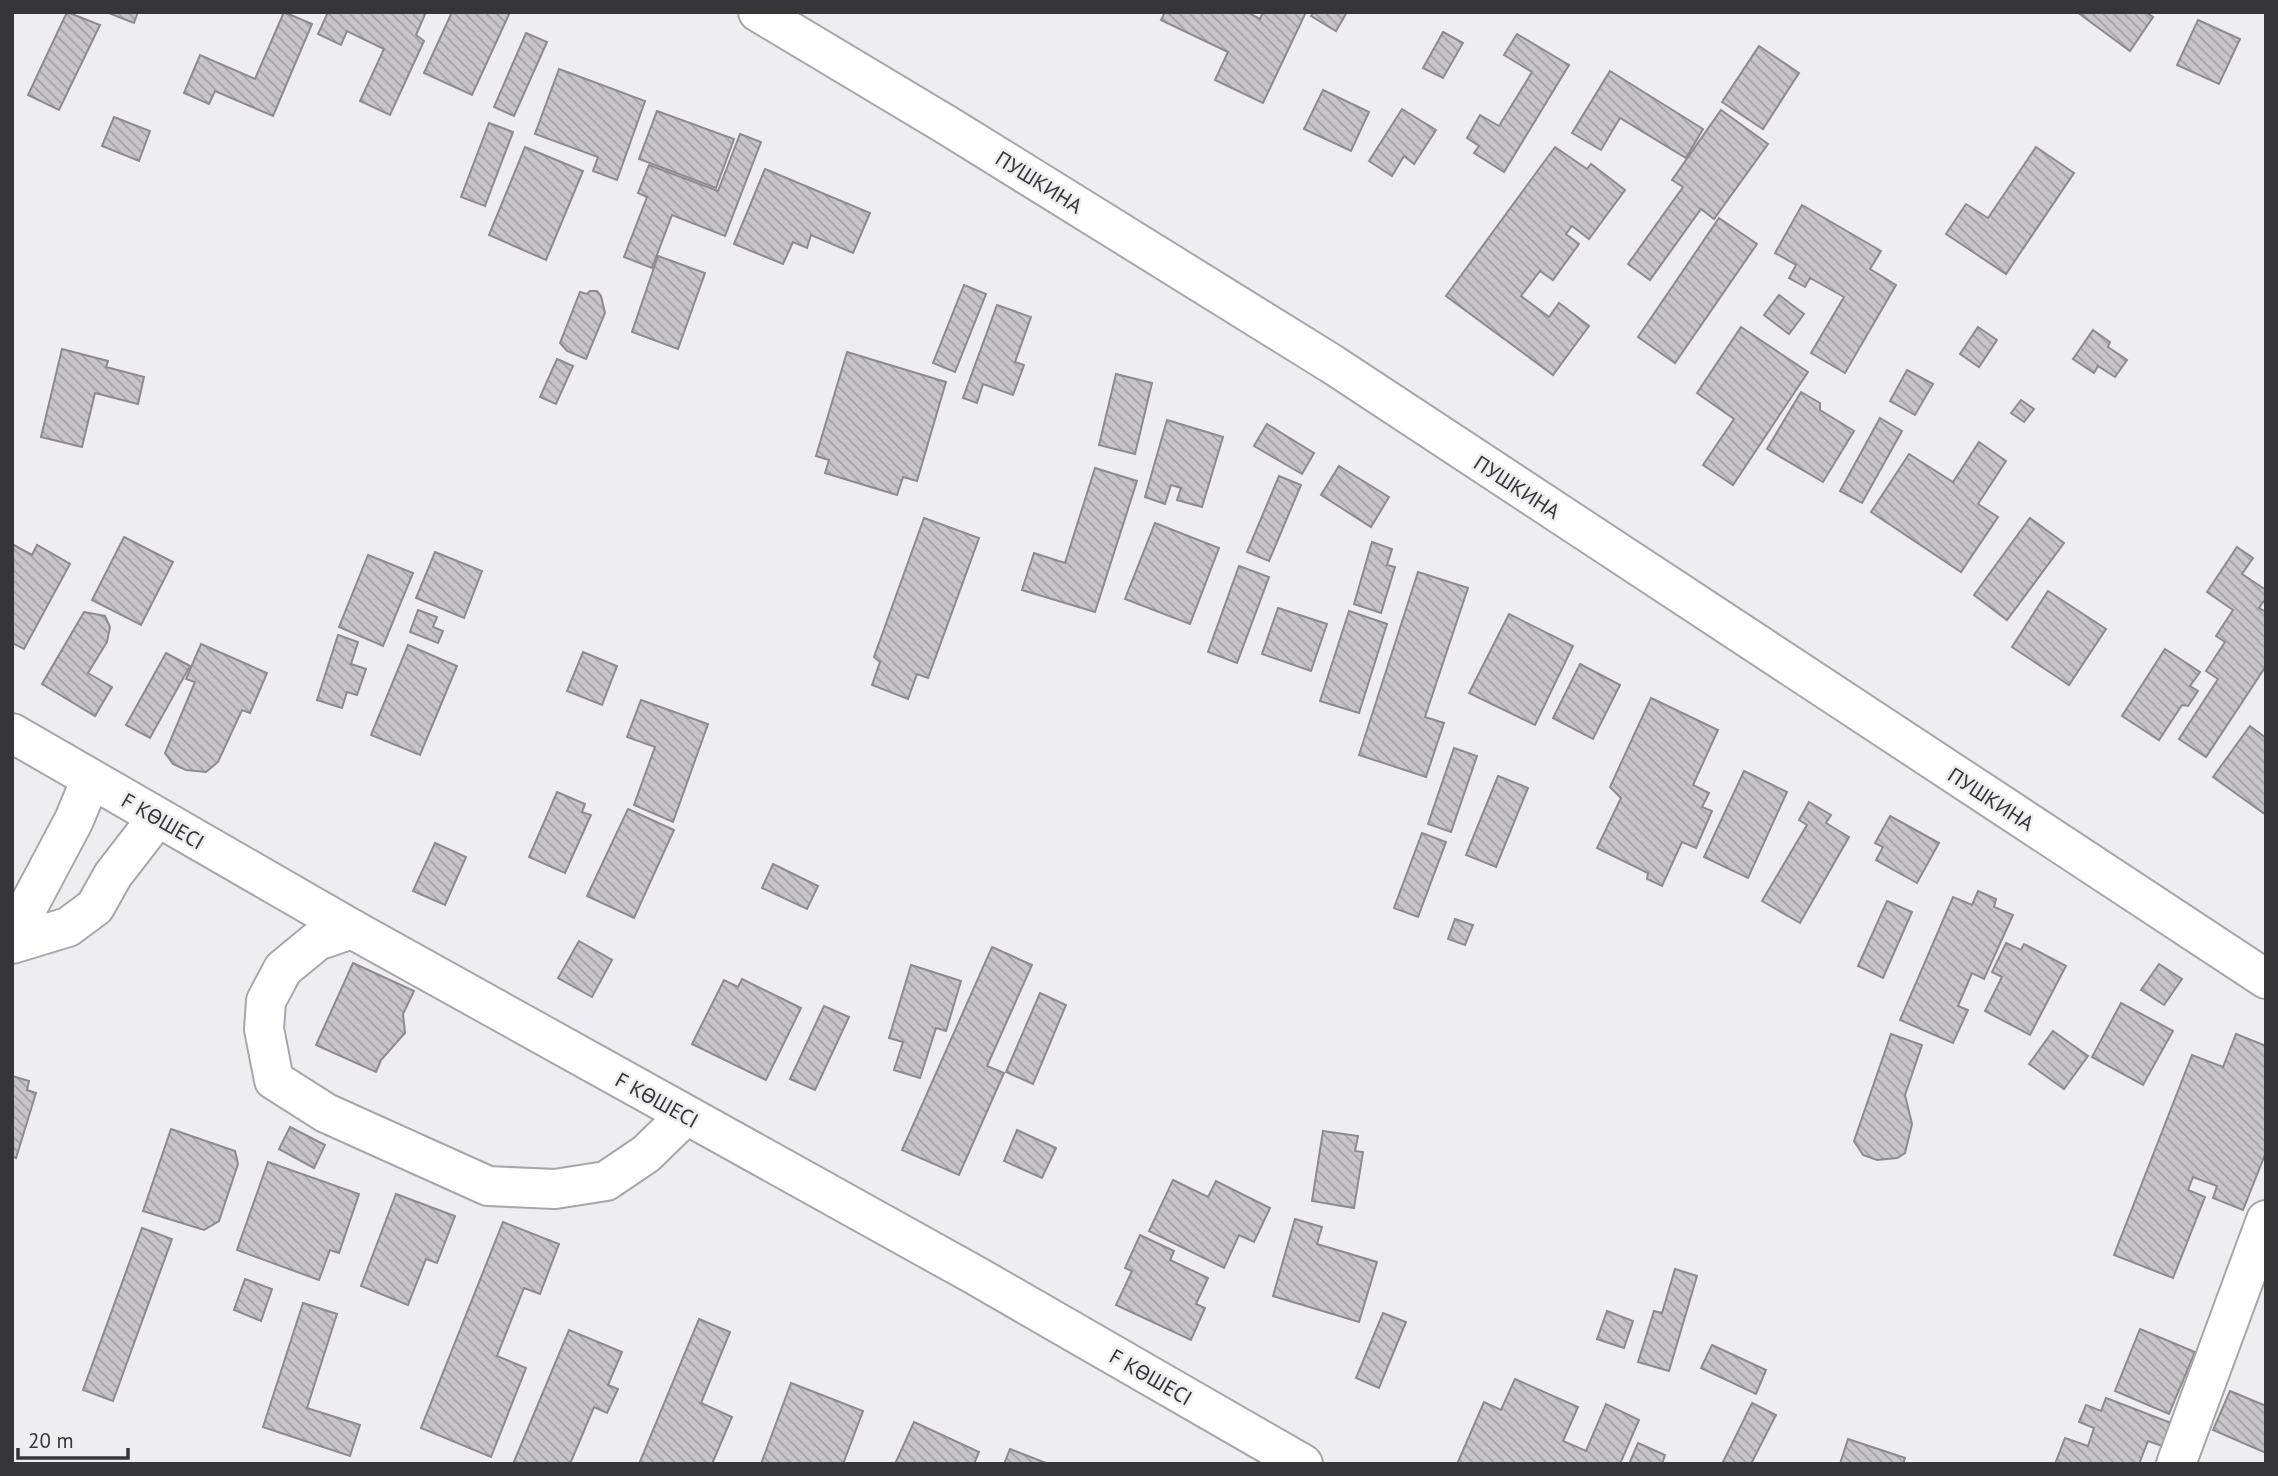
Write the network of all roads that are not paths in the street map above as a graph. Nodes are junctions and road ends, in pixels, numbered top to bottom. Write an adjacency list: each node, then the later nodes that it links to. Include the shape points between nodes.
1 (758, 12): 8 (street, ПУШКИНА, via 1332,365)
2 (12, 733): 3 (street, F КӨШЕСІ)
3 (91, 779): 4 (street, F КӨШЕСІ); 6 (street)
4 (158, 818): 5 (street, F КӨШЕСІ); 7 (street, via 113,875 95,907 68,927)
5 (352, 929): 9 (street, F КӨШЕСІ); 9 (street, via 317,941 283,969 266,1001 264,1029 274,1080 326,1113 488,1186 555,1189 606,1181 646,1154)
6 (12, 937)
7 (12, 944)
8 (2261, 966)
9 (685, 1116): 11 (street, F КӨШЕСІ)
10 (2266, 1220): 12 (street)
11 (1303, 1464)
12 (2176, 1464)

